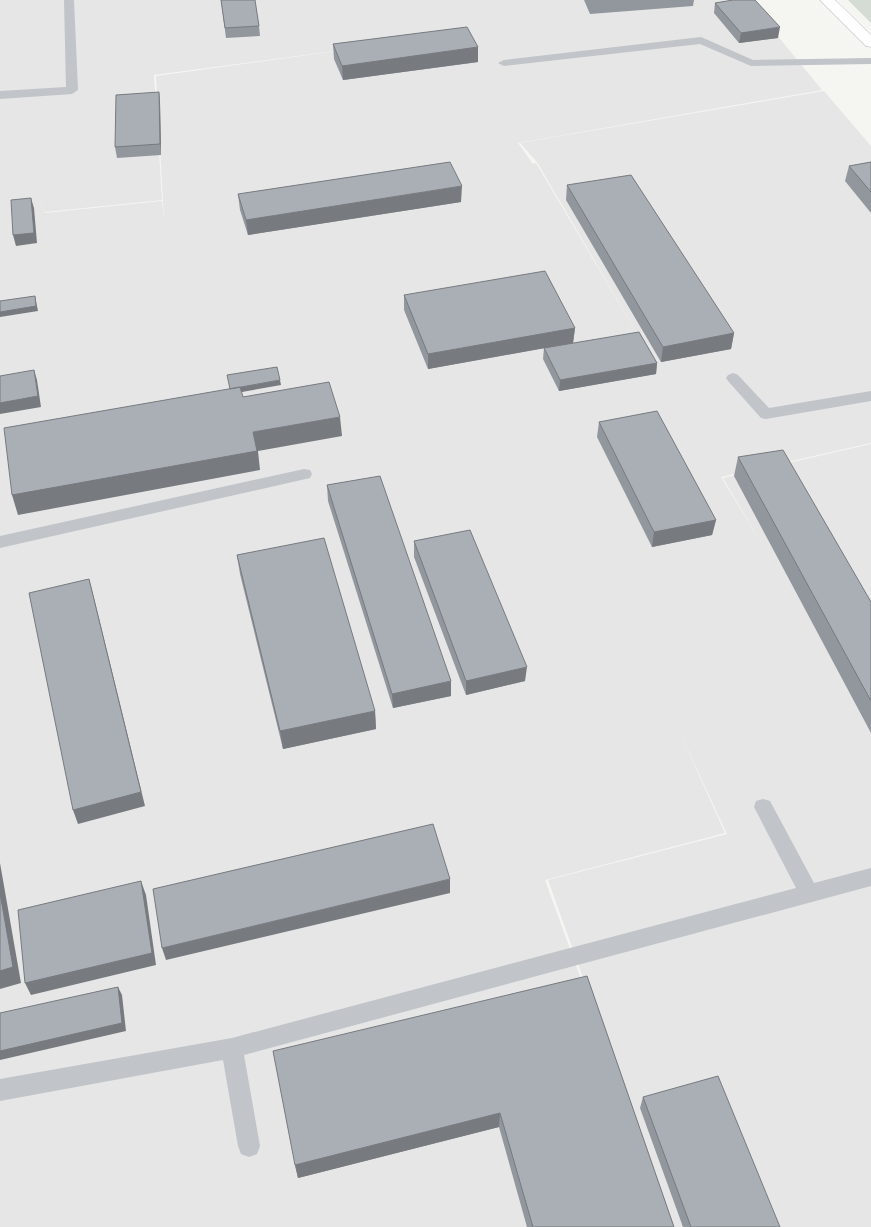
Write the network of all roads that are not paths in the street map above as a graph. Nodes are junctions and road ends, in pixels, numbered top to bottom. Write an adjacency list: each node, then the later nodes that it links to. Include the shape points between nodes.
1 (69, 0): 6 (lane, via 72,90)
2 (827, 0): 3 (street)
3 (871, 43)
4 (871, 61): 5 (lane, via 751,63 701,40)
5 (504, 63)
6 (0, 96)
7 (734, 378): 8 (lane, via 766,414)
8 (871, 396)
9 (304, 474): 10 (lane)
10 (0, 542)
11 (763, 807): 13 (lane)
12 (871, 877): 13 (lane)
13 (809, 893): 14 (lane)
14 (232, 1048): 15 (lane); 16 (lane)
15 (0, 1090)
16 (249, 1146)

